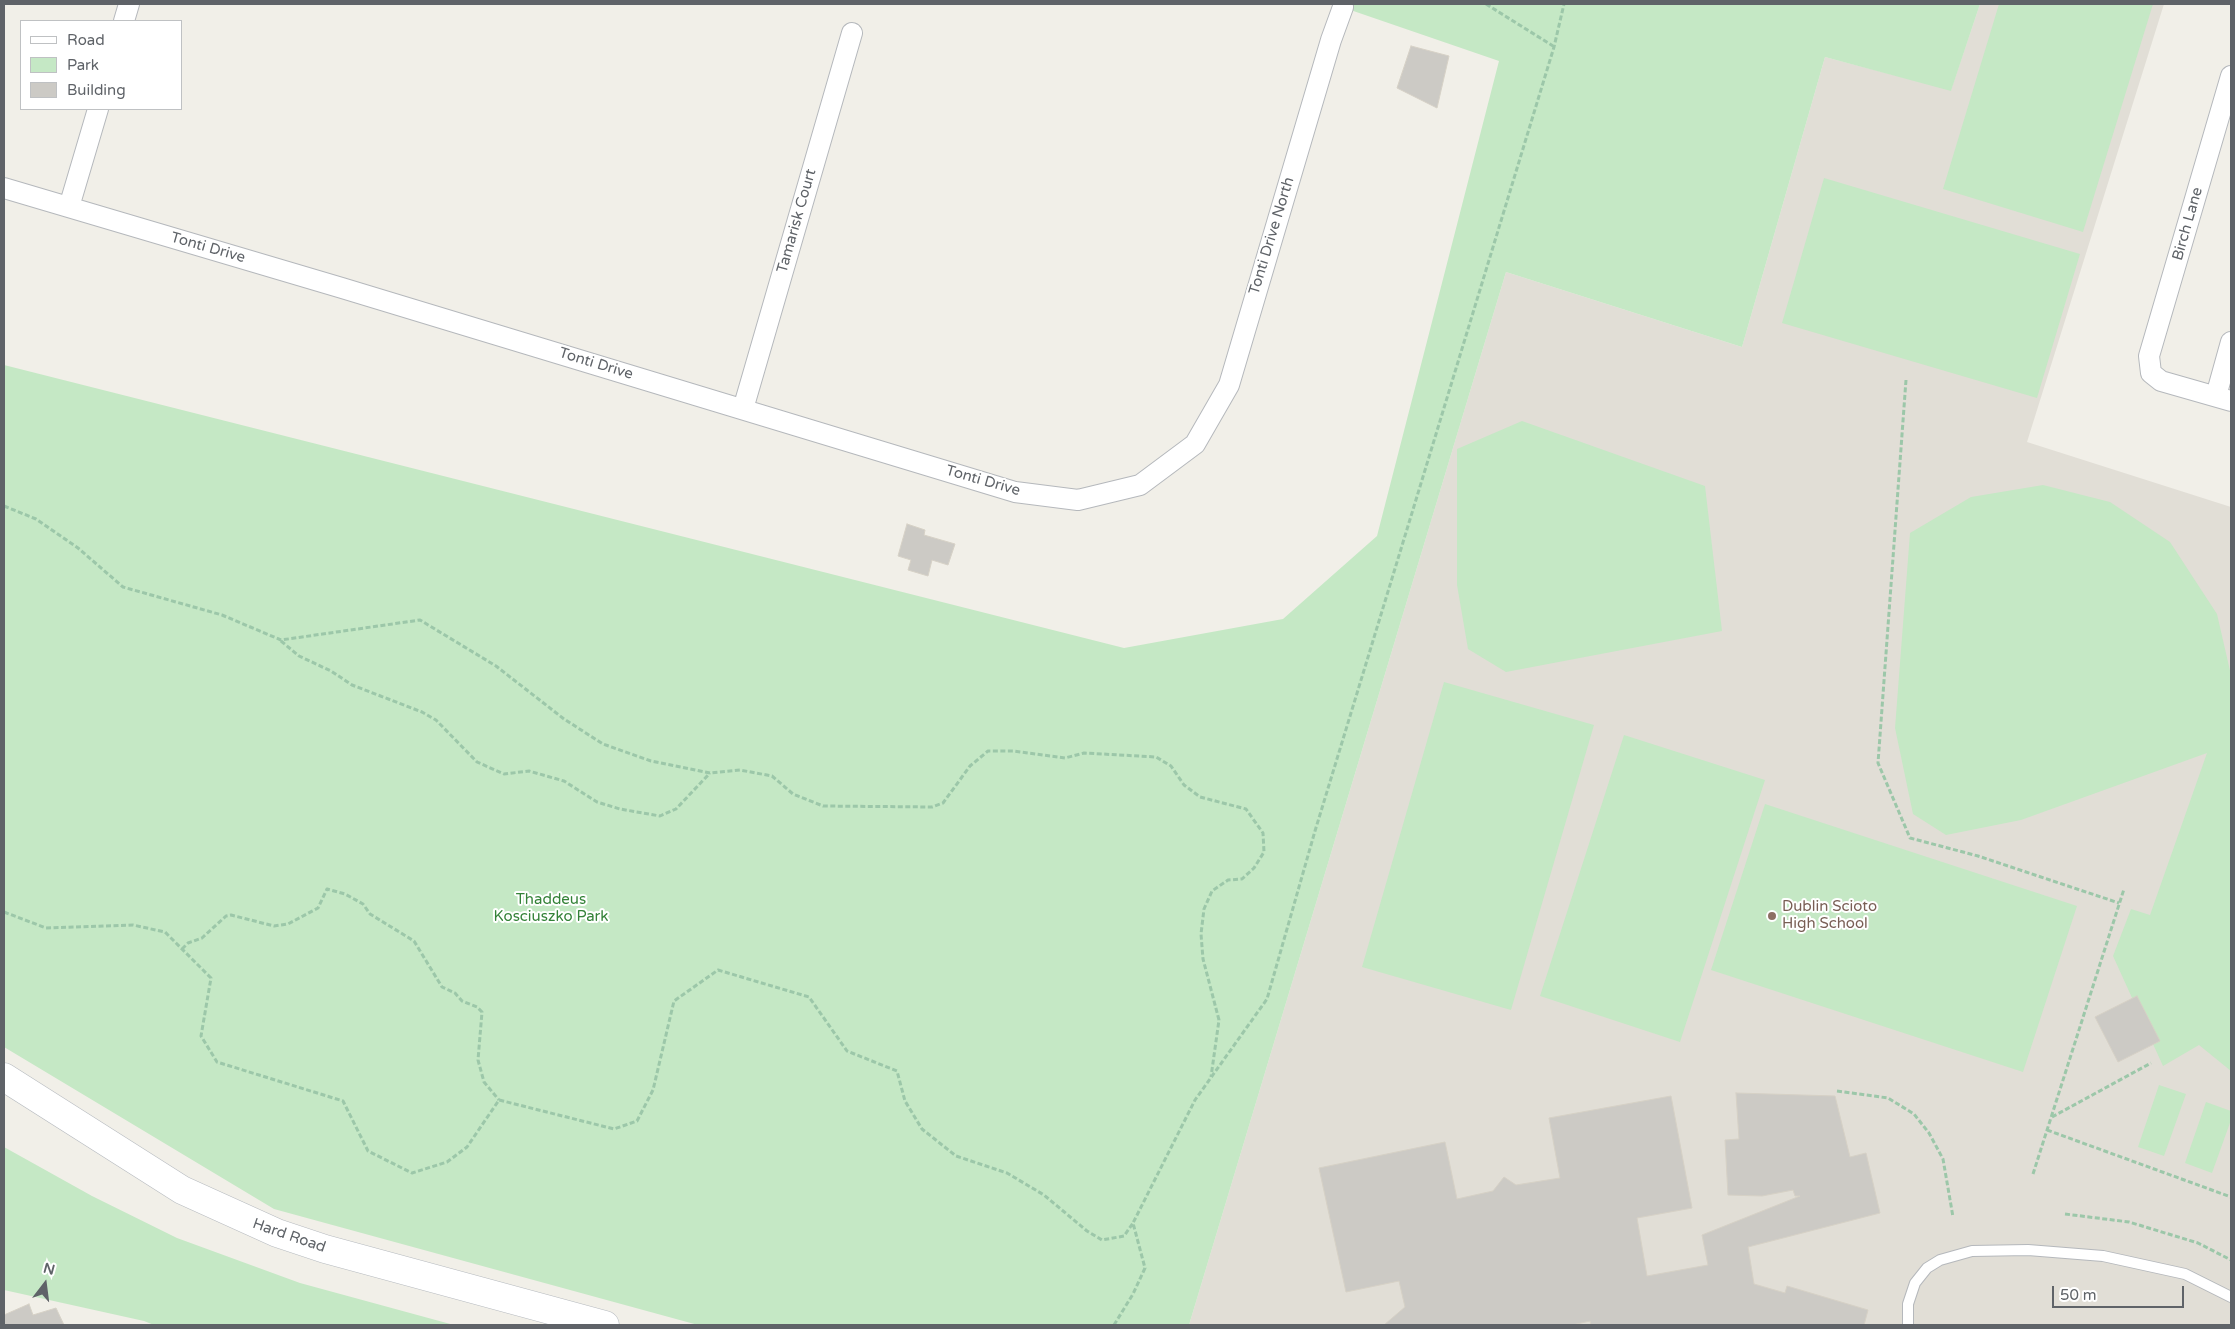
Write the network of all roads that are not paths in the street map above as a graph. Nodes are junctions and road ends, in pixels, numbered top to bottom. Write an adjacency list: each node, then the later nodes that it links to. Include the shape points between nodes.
1 (129, 4): 3 (street)
2 (1343, 7): 12 (street, Tonti Drive North, via 1229,385 1195,444)
3 (124, 20)
4 (852, 34): 11 (street, Tamarisk Court)
5 (2231, 76): 10 (street, Birch Lane, via 2149,356 2152,373 2161,381)
6 (98, 110): 8 (street)
7 (4, 188): 8 (street, Tonti Drive)
8 (69, 207): 11 (street, Tonti Drive)
9 (2231, 342): 10 (street)
10 (2224, 399)
11 (743, 409): 12 (street, Tonti Drive, via 1015,492 1078,500 1140,485)
12 (1182, 454)
13 (4, 1077): 15 (main road, Hard Road, via 182,1190 269,1230 326,1249)
14 (2231, 1297): 16 (lane, via 2185,1274 2103,1256 2028,1250 1972,1251 1940,1260 1927,1268 1915,1284 1908,1304)
15 (605, 1325)
16 (1908, 1325)

